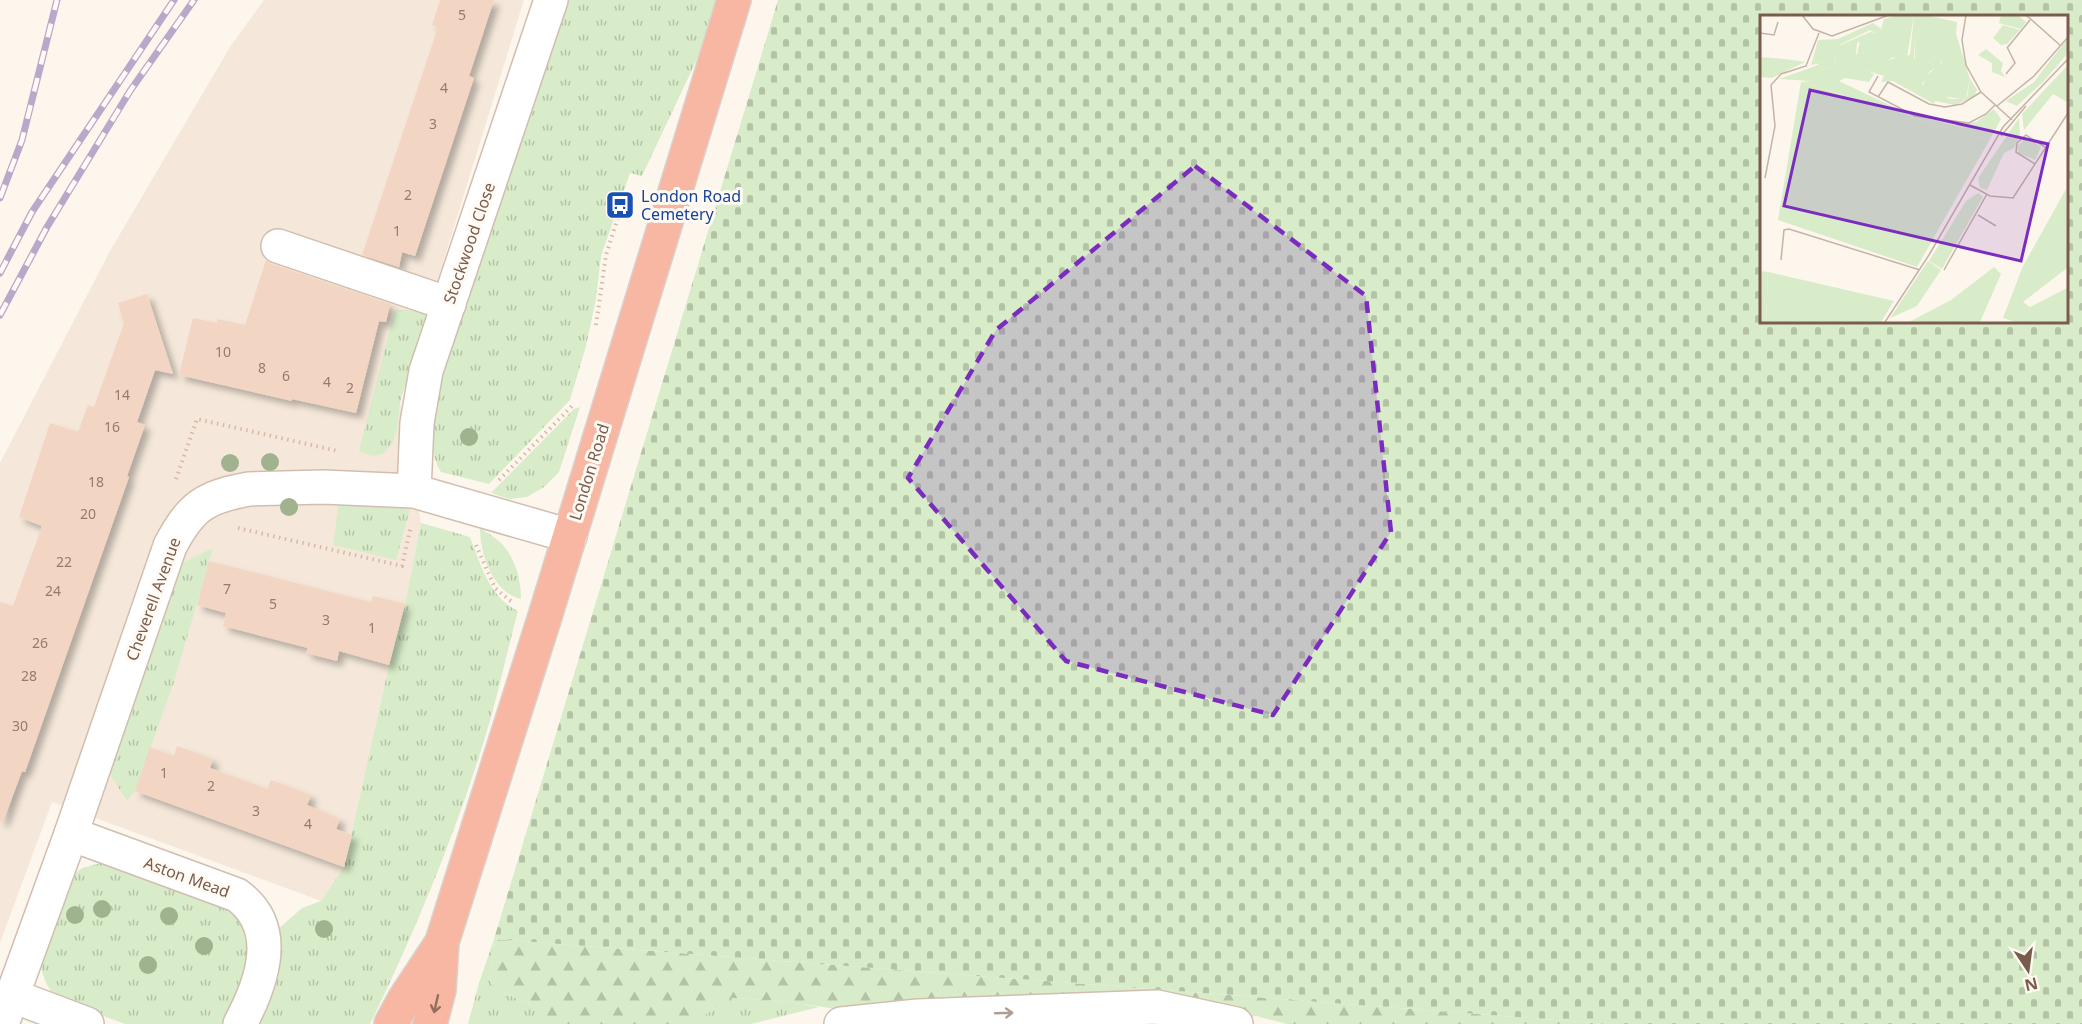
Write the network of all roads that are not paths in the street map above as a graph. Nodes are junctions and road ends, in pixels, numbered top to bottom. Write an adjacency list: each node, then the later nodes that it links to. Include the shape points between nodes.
1 (551, 0): 4 (street, Stockwood Close)
2 (734, 0): 6 (highway, London Road)
3 (278, 246): 4 (street)
4 (448, 304): 5 (street, Stockwood Close, via 426,371 417,423)
5 (414, 491): 6 (street, Cheverell Avenue); 7 (street, Cheverell Avenue, via 334,487 249,489 208,501 189,513 170,546)
6 (570, 536): 8 (highway, London Road)
7 (71, 834): 9 (street, Cheverell Avenue); 11 (street, Aston Mead, via 237,895 249,904 262,926 264,954)
8 (442, 942): 12 (highway, London Road); 13 (highway, London Road, one-way to 13, via 439,990)
9 (8, 1010): 10 (street)
10 (87, 1024)
11 (240, 1024)
12 (391, 1024)
13 (430, 1024)
14 (841, 1024): 15 (street, one-way to 15, via 918,1016 1157,1007)
15 (1236, 1024)

